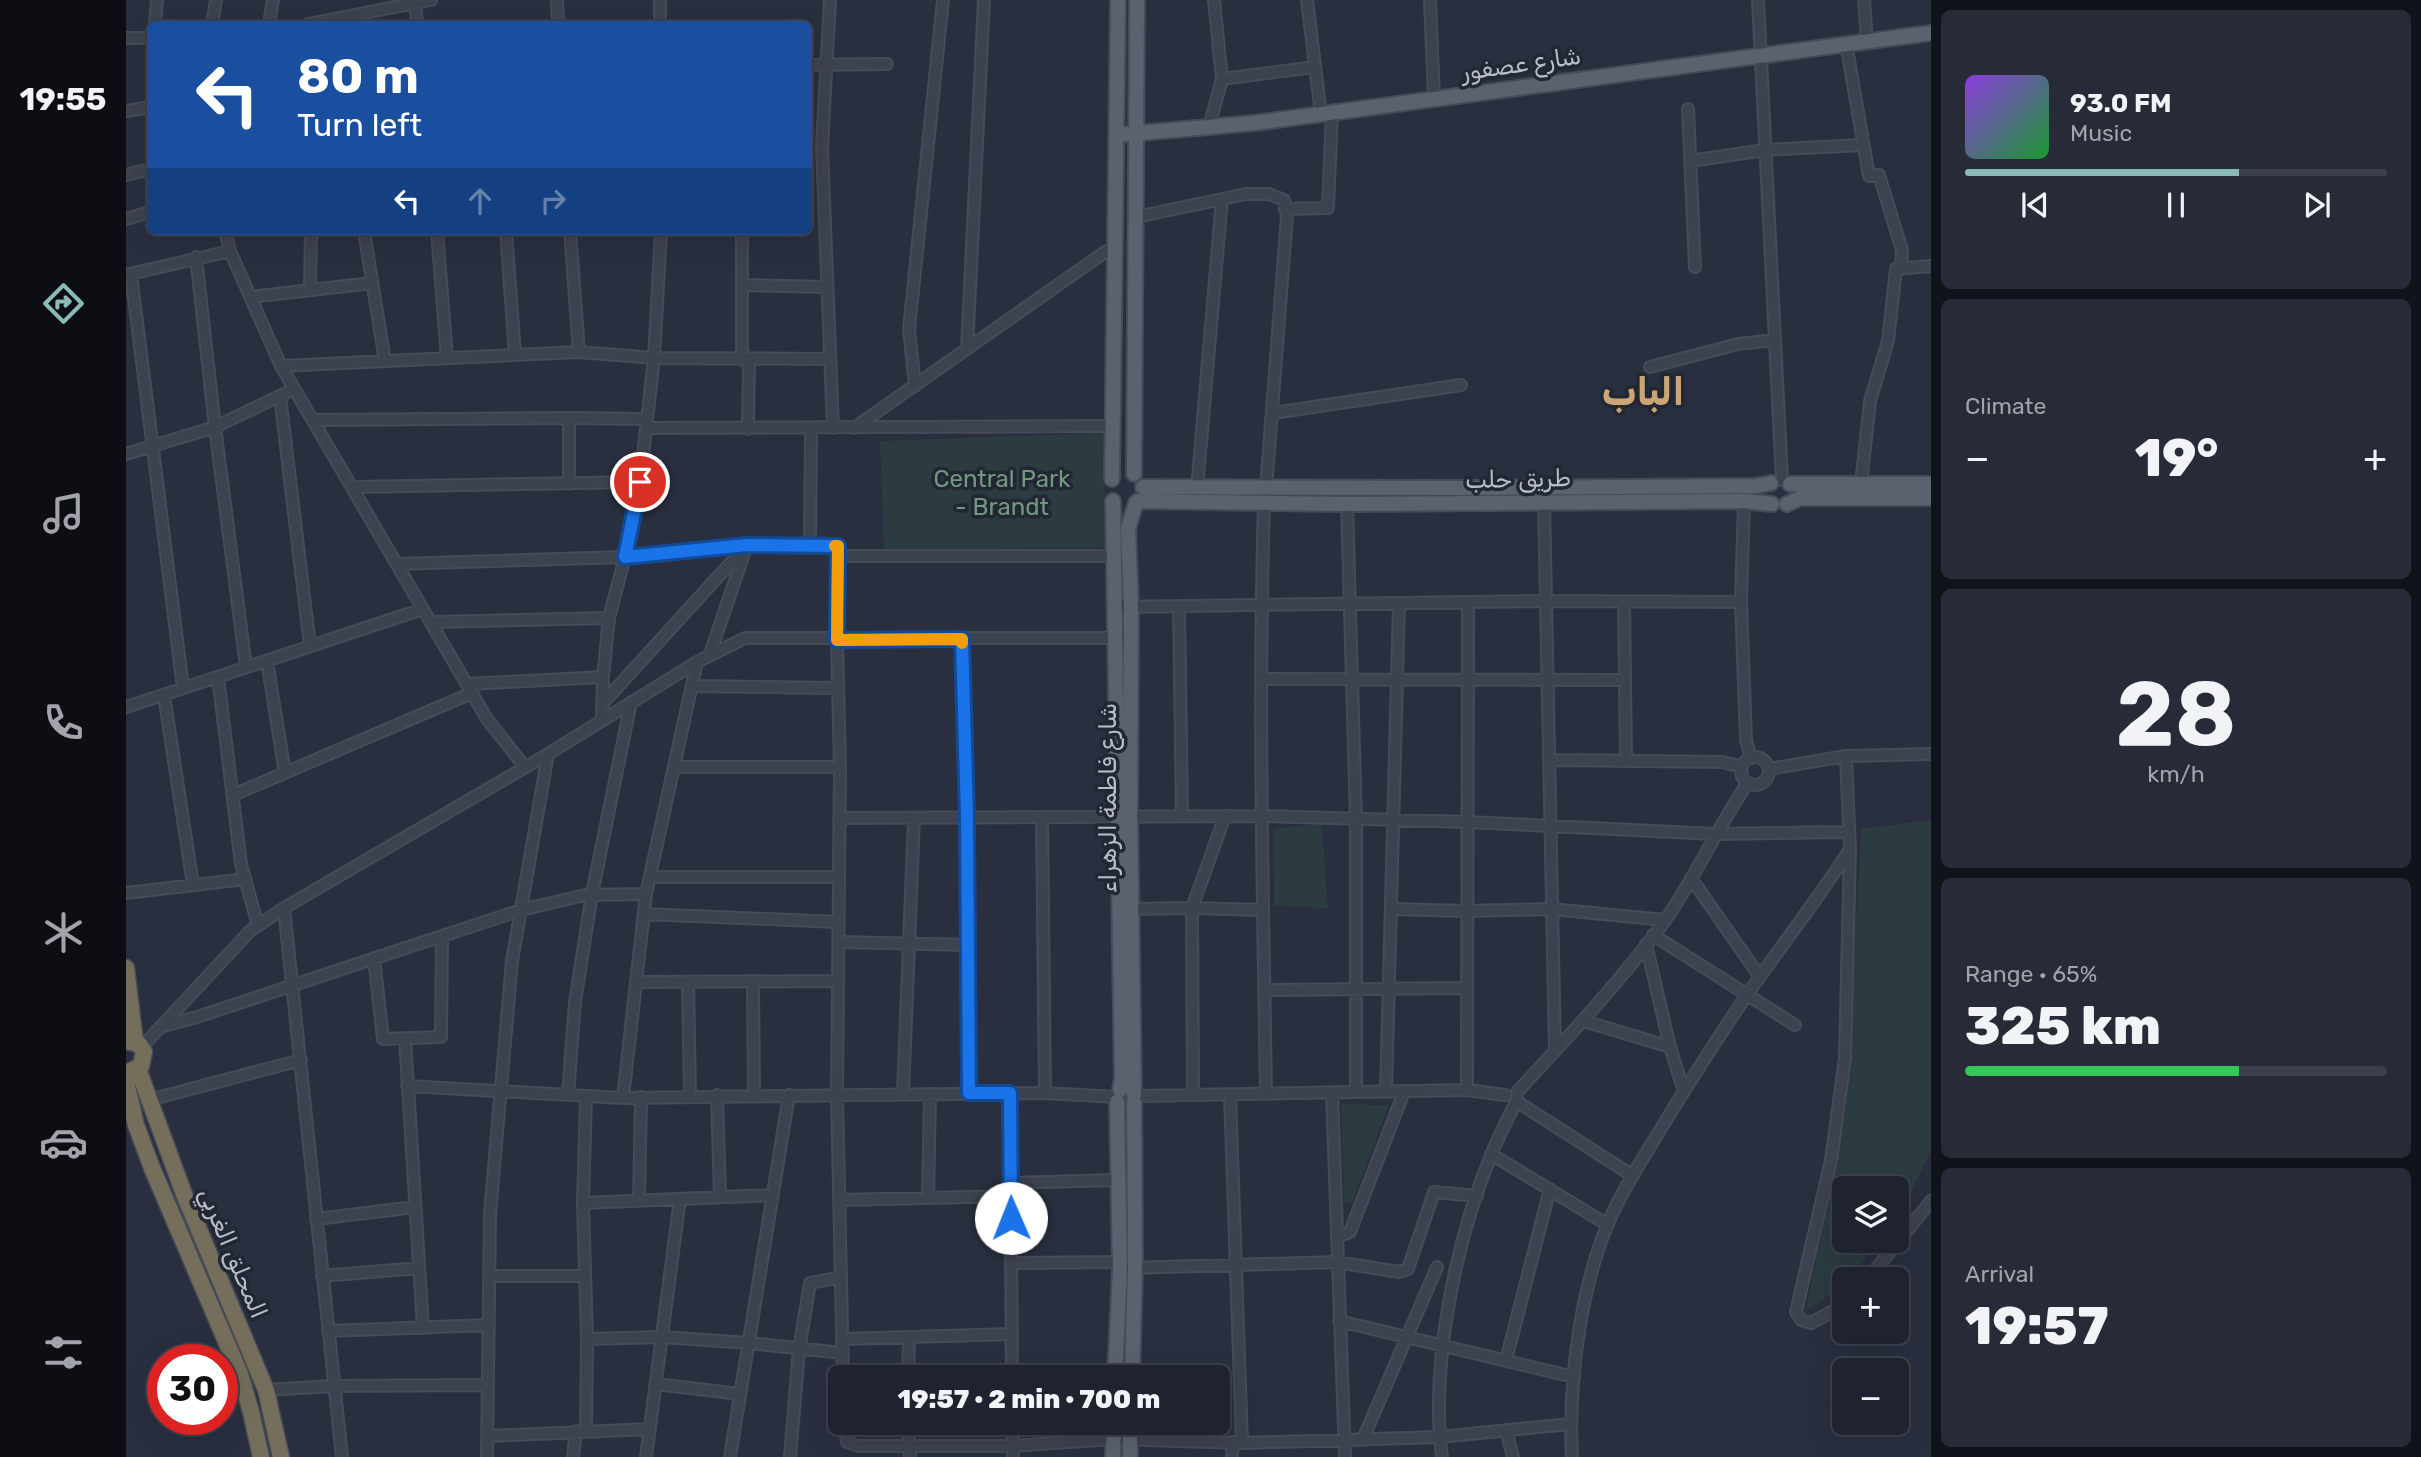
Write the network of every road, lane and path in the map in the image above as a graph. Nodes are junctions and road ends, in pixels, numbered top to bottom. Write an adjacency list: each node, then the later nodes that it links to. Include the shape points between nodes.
1 (157, 0): 19 (street)
2 (216, 0): 20 (street)
3 (273, 0): 21 (street)
4 (431, 0): 18 (street)
5 (557, 0): 24 (street)
6 (660, 0): 25 (street)
7 (830, 0): 34 (street)
8 (943, 0): 89 (street, via 909,329)
9 (984, 0): 78 (street)
10 (1118, 0): 44 (main road)
11 (1138, 0): 43 (main road)
12 (1214, 0): 36 (street)
13 (1307, 0): 35 (street)
14 (1430, 0): 37 (street)
15 (1758, 0): 31 (street)
16 (1864, 0): 29 (street)
17 (397, 3): 18 (street); 22 (street)
18 (415, 3): 23 (street)
19 (155, 21)
20 (212, 21)
21 (270, 21)
22 (321, 21)
23 (417, 21)
24 (558, 21)
25 (660, 21)
26 (1931, 33): 29 (main road, شارع عصفور)
27 (126, 38): 28 (street)
28 (147, 38)
29 (1867, 41): 30 (main road, شارع عصفور)
30 (1846, 43): 31 (main road, شارع عصفور); 45 (street)
31 (1761, 54): 37 (main road, شارع عصفور); 46 (street)
32 (887, 64): 34 (street)
33 (812, 65): 34 (street)
34 (826, 65): 49 (street)
35 (1315, 67): 36 (street); 41 (street)
36 (1222, 79): 42 (street)
37 (1434, 98): 41 (main road, شارع عصفور)
38 (147, 108): 40 (street)
39 (1688, 109): 47 (street)
40 (126, 111)
41 (1326, 113): 42 (main road, شارع عصفور); 53 (street, via 1328,208)
42 (1209, 127): 43 (main road, شارع عصفور)
43 (1136, 133): 44 (main road, شارع عصفور); 55 (main road)
44 (1117, 135): 65 (main road)
45 (1863, 145): 46 (street); 70 (street, via 1869,176 1879,175 1902,250)
46 (1765, 150): 47 (street); 77 (street)
47 (1690, 161): 69 (street)
48 (812, 164): 49 (street)
49 (822, 164): 74 (street)
50 (147, 170): 51 (street)
51 (126, 175)
52 (1223, 199): 53 (street, via 1269,194 1284,200); 55 (street); 113 (street)
53 (1285, 209): 92 (street)
54 (147, 213): 56 (street)
55 (1136, 217): 104 (main road)
56 (126, 219)
57 (226, 235): 66 (street)
58 (312, 235): 75 (street)
59 (366, 235): 72 (street)
60 (437, 235): 81 (street)
61 (506, 235): 80 (street)
62 (570, 235): 79 (street)
63 (661, 235): 82 (street)
64 (742, 235): 73 (street)
65 (1116, 250): 78 (street, via 1105,252); 96 (main road)
66 (230, 251): 67 (street); 76 (street)
67 (195, 257): 71 (street); 97 (street)
68 (1931, 266): 70 (street)
69 (1695, 267)
70 (1900, 269): 109 (street, via 1896,269 1888,341 1870,401)
71 (128, 274): 102 (street)
72 (373, 283): 75 (street); 85 (street)
73 (742, 285): 74 (street); 83 (street)
74 (827, 287): 84 (street)
75 (310, 290): 76 (street)
76 (250, 297): 86 (street)
77 (1775, 340): 87 (street, via 1738,344); 107 (street)
78 (967, 349): 89 (street)
79 (579, 352): 80 (street); 82 (street)
80 (515, 355): 81 (street)
81 (447, 358): 85 (street)
82 (654, 358): 83 (street); 95 (street)
83 (746, 359): 84 (street); 101 (street)
84 (831, 359): 99 (street)
85 (384, 361): 86 (street)
86 (281, 366): 90 (street)
87 (1650, 367)
88 (1461, 385): 92 (street)
89 (915, 386): 100 (street)
90 (294, 389): 91 (street); 94 (street)
91 (280, 396): 97 (street); 147 (street)
92 (1273, 413): 114 (street)
93 (569, 418): 94 (street); 95 (street); 108 (street)
94 (313, 420): 111 (street)
95 (647, 423): 101 (street); 106 (street)
96 (1113, 426): 100 (street); 105 (main road)
97 (215, 427): 102 (street); 151 (street)
98 (810, 428): 99 (street); 101 (street); 125 (street)
99 (833, 428): 100 (street)
100 (855, 428)
101 (748, 429)
102 (153, 446): 103 (street); 161 (street)
103 (126, 454)
104 (1134, 474): 105 (main road, via 1120,472); 112 (main road)
105 (1112, 479): 116 (main road, via 1108,490)
106 (640, 482): 108 (street); 128 (street)
107 (1781, 482): 109 (main road); 114 (main road, via 1756,486); 122 (main road, via 1766,494); 123 (main road, via 1793,494)
108 (569, 484): 111 (street)
109 (1861, 484): 110 (main road)
110 (1931, 484)
111 (352, 487): 129 (street)
112 (1143, 487): 113 (main road); 119 (main road)
113 (1197, 488): 114 (main road)
114 (1266, 488)
115 (1931, 498): 123 (main road, via 1809,498)
116 (1113, 501): 119 (main road, via 1126,506); 127 (main road, شارع فاطمة الزهراء)
117 (1544, 501): 118 (main road, طريق حلب); 121 (main road, طريق حلب); 130 (street)
118 (1744, 501): 122 (main road, طريق حلب); 133 (street)
119 (1137, 502): 120 (main road, طريق حلب); 139 (main road, شارع فاطمة الزهراء, via 1128,528)
120 (1264, 503): 121 (main road, طريق حلب); 136 (street)
121 (1347, 504): 135 (street)
122 (1772, 504): 123 (main road)
123 (1787, 504)
124 (747, 545): 125 (street); 128 (street); 148 (street); 166 (street)
125 (810, 545): 126 (street, via 838,546)
126 (837, 556): 127 (street); 146 (street)
127 (1114, 556): 138 (main road, شارع فاطمة الزهراء)
128 (625, 557): 129 (street); 141 (street)
129 (397, 564): 140 (street)
130 (1547, 601): 131 (street); 132 (street); 158 (street)
131 (1468, 602): 134 (street); 157 (street)
132 (1624, 602): 133 (street); 159 (street)
133 (1741, 602): 172 (street, via 1746,740)
134 (1399, 603): 135 (street); 156 (street)
135 (1348, 604): 136 (street); 155 (street)
136 (1261, 605): 137 (street); 154 (street)
137 (1179, 606): 139 (street); 184 (street)
138 (1115, 607): 139 (street); 143 (main road, شارع فاطمة الزهراء)
139 (1131, 607): 144 (main road, شارع فاطمة الزهراء)
140 (423, 609): 142 (street); 147 (street)
141 (610, 618): 142 (street); 153 (street)
142 (431, 622): 162 (street)
143 (1115, 638): 144 (street); 145 (street); 183 (main road, شارع فاطمة الزهراء)
144 (1131, 638): 183 (main road, شارع فاطمة الزهراء)
145 (962, 639): 146 (street); 186 (street)
146 (837, 640): 148 (street, via 745,638); 163 (street)
147 (310, 646): 149 (street)
148 (710, 654): 150 (street)
149 (267, 661): 151 (street); 180 (street)
150 (697, 662): 160 (street); 165 (street)
151 (246, 667): 152 (street)
152 (218, 677): 161 (street); 182 (street)
153 (603, 677): 162 (street); 166 (street)
154 (1261, 679): 155 (street); 188 (street)
155 (1351, 680): 156 (street); 191 (street)
156 (1397, 680): 157 (street); 192 (street)
157 (1468, 680): 158 (street); 193 (street)
158 (1548, 680): 159 (street); 173 (street)
159 (1625, 680): 174 (street)
160 (692, 685): 163 (street); 176 (street)
161 (183, 688): 164 (street)
162 (469, 688): 175 (street); 180 (street)
163 (837, 688): 177 (street)
164 (164, 695): 167 (street); 202 (street)
165 (631, 702): 168 (street); 204 (street)
166 (602, 704): 168 (street)
167 (126, 707)
168 (602, 721): 169 (street)
169 (548, 754): 175 (street); 211 (street)
170 (1931, 754): 171 (street)
171 (1846, 756): 179 (street); 195 (street)
172 (1751, 758): 178 (street); 179 (street, via 1760,758)
173 (1550, 760): 174 (street); 194 (street)
174 (1626, 760): 178 (street, via 1723,762)
175 (525, 767): 206 (street)
176 (675, 767): 177 (street); 198 (street)
177 (840, 767): 189 (street)
178 (1741, 767): 181 (street)
179 (1769, 769): 181 (street, via 1765,782)
180 (285, 773): 182 (street)
181 (1747, 784): 196 (street)
182 (233, 795): 201 (street)
183 (1124, 816): 184 (street); 187 (street); 208 (main road, شارع فاطمة الزهراء); 268 (main road, شارع فاطمة الزهراء, via 1122,1077)
184 (1182, 816): 185 (street)
185 (1225, 816): 188 (street); 207 (street)
186 (967, 817): 187 (street); 190 (street); 222 (street)
187 (1042, 817): 255 (street)
188 (1261, 817): 191 (street); 212 (street)
189 (839, 818): 190 (street); 199 (street)
190 (914, 818): 221 (street)
191 (1356, 820): 192 (street); 232 (street)
192 (1393, 821): 193 (street); 209 (street)
193 (1468, 822): 194 (street); 213 (street)
194 (1551, 826): 196 (street); 210 (street)
195 (1849, 832): 196 (street); 197 (street)
196 (1715, 834): 200 (street)
197 (1850, 849): 225 (street); 306 (street, via 1841,1095 1796,1312 1811,1323)
198 (650, 877): 199 (street); 205 (street)
199 (839, 877): 216 (street)
200 (1691, 878): 215 (street); 225 (street)
201 (245, 879): 202 (street); 217 (street)
202 (193, 885): 203 (street)
203 (126, 893)
204 (592, 894): 205 (street); 211 (street); 261 (street, via 575,1002)
205 (646, 894): 214 (street)
206 (284, 908): 217 (street); 230 (street)
207 (1192, 908): 208 (street); 212 (street); 269 (street)
208 (1131, 909): 273 (main road, شارع فاطمة الزهراء)
209 (1391, 909): 213 (street); 233 (street)
210 (1551, 909): 213 (street); 215 (street); 242 (street)
211 (521, 910): 218 (street); 248 (street)
212 (1263, 910): 234 (street)
213 (1467, 911): 231 (street)
214 (644, 914): 216 (street); 227 (street)
215 (1665, 920): 219 (street)
216 (838, 922): 220 (street)
217 (258, 926): 238 (street)
218 (442, 936): 223 (street); 239 (street, via 441,1037)
219 (1650, 940): 235 (street); 236 (street); 241 (street)
220 (838, 942): 221 (street); 226 (street)
221 (909, 945): 222 (street); 258 (street)
222 (968, 945): 253 (street)
223 (374, 958): 230 (street); 239 (street, via 383,1039)
224 (126, 968): 240 (highway)
225 (1760, 977): 235 (street)
226 (838, 981): 229 (street); 257 (street)
227 (636, 982): 228 (street); 270 (street)
228 (688, 982): 229 (street); 267 (street)
229 (753, 982): 263 (street)
230 (294, 985): 238 (street); 243 (street)
231 (1467, 988): 233 (street); 247 (street)
232 (1357, 989): 233 (street); 234 (street); 249 (street)
233 (1389, 989): 250 (street)
234 (1265, 990): 260 (street)
235 (1748, 994): 237 (street); 252 (street)
236 (1584, 1021): 241 (street); 242 (street)
237 (1795, 1025)
238 (160, 1027): 240 (street)
239 (405, 1038): 246 (street)
240 (134, 1043): 244 (highway, via 144,1061)
241 (1670, 1047): 252 (street)
242 (1555, 1051): 272 (street)
243 (302, 1060): 274 (street); 291 (street)
244 (132, 1070): 274 (highway, المحلق الغربي)
245 (126, 1082): 349 (highway, المحلق الغربي, via 152,1168 240,1374)
246 (407, 1086): 248 (street); 290 (street)
247 (1468, 1090): 251 (street); 272 (street)
248 (501, 1092): 261 (street); 303 (street)
249 (1356, 1092): 250 (street); 256 (street)
250 (1386, 1092): 251 (street)
251 (1404, 1092): 293 (street, via 1350,1232)
252 (1684, 1092): 276 (street)
253 (969, 1093): 254 (street); 259 (street)
254 (1010, 1093): 255 (street); 278 (street)
255 (1045, 1093): 268 (street)
256 (1332, 1093): 260 (street); 293 (street)
257 (837, 1094): 258 (street); 264 (street); 287 (street)
258 (903, 1094): 259 (street)
259 (930, 1094): 284 (street)
260 (1266, 1094): 265 (street)
261 (568, 1095): 266 (street)
262 (717, 1095): 263 (street); 267 (street); 283 (street)
263 (754, 1095): 264 (street)
264 (789, 1095): 280 (street)
265 (1230, 1095): 269 (street); 296 (street)
266 (586, 1096): 270 (street); 289 (street)
267 (690, 1096): 271 (street)
268 (1117, 1096): 273 (main road, via 1126,1107); 277 (main road, شارع فاطمة الزهراء)
269 (1193, 1096): 273 (street)
270 (622, 1097): 271 (street)
271 (642, 1097): 286 (street)
272 (1514, 1097): 275 (street); 276 (street)
273 (1134, 1098): 301 (main road, شارع فاطمة الزهراء)
274 (149, 1100): 331 (highway, المحلق الغربي)
275 (1491, 1154): 279 (street); 282 (street)
276 (1633, 1176): 292 (street)
277 (1118, 1180): 278 (street); 297 (main road, شارع فاطمة الزهراء)
278 (1011, 1183): 281 (street)
279 (1550, 1189): 292 (street); 321 (street)
280 (773, 1195): 283 (street); 317 (street)
281 (1011, 1196): 284 (street); 295 (street)
282 (1477, 1196): 294 (street, via 1434,1192 1408,1269 1399,1272); 318 (street, via 1450,1295)
283 (720, 1197): 285 (street)
284 (928, 1198): 287 (street)
285 (680, 1199): 286 (street); 313 (street)
286 (639, 1200): 289 (street)
287 (839, 1200): 305 (street)
288 (1931, 1201): 299 (street)
289 (583, 1203): 304 (street)
290 (415, 1207): 291 (street); 300 (street)
291 (316, 1219): 302 (street)
292 (1608, 1225): 327 (street, via 1595,1260)
293 (1336, 1237): 294 (street)
294 (1337, 1262): 296 (street); 307 (street)
295 (1012, 1263): 297 (street); 311 (street)
296 (1236, 1263): 301 (street); 346 (street)
297 (1119, 1265): 301 (street); 325 (main road, شارع فاطمة الزهراء)
298 (1437, 1267): 312 (street)
299 (1878, 1267)
300 (419, 1268): 302 (street); 309 (street)
301 (1135, 1268): 326 (main road, شارع فاطمة الزهراء)
302 (322, 1276): 310 (street)
303 (489, 1276): 304 (street); 308 (street)
304 (585, 1276): 315 (street)
305 (841, 1277): 316 (street); 319 (street, via 810,1283)
306 (1832, 1313)
307 (1339, 1321): 312 (street); 345 (street)
308 (488, 1325): 309 (street); 328 (street)
309 (423, 1328): 310 (street)
310 (328, 1331): 330 (street)
311 (1012, 1334): 314 (street); 324 (street)
312 (1407, 1335): 318 (street); 343 (street)
313 (662, 1337): 315 (street); 317 (street); 329 (street)
314 (909, 1337): 316 (street); 323 (street)
315 (587, 1339): 336 (street)
316 (842, 1339): 320 (street)
317 (749, 1343): 319 (street); 332 (street)
318 (1444, 1344): 321 (street); 341 (street)
319 (799, 1350): 320 (street); 356 (street)
320 (842, 1353): 322 (street)
321 (1506, 1360): 327 (street)
322 (842, 1365)
323 (908, 1365)
324 (1012, 1365)
325 (1115, 1365)
326 (1132, 1365)
327 (1574, 1377): 333 (street)
328 (488, 1384): 330 (street); 340 (street)
329 (656, 1384): 332 (street); 334 (street)
330 (333, 1386): 331 (street); 351 (street)
331 (266, 1390): 350 (highway, المحلق الغربي)
332 (740, 1394): 355 (street)
333 (1570, 1424): 335 (street); 363 (street)
334 (650, 1429): 336 (street); 354 (street)
335 (1506, 1430): 341 (street); 362 (street)
336 (581, 1431): 340 (street); 353 (street)
337 (845, 1435): 347 (street, via 846,1442 858,1446)
338 (1113, 1435): 342 (main road)
339 (1130, 1435): 344 (main road)
340 (488, 1436): 352 (street)
341 (1440, 1437): 343 (street); 361 (street)
342 (1113, 1439): 344 (street); 348 (street); 357 (main road)
343 (1363, 1439): 345 (street)
344 (1130, 1440): 346 (street); 358 (main road)
345 (1343, 1440): 346 (street); 360 (street)
346 (1237, 1442): 359 (street)
347 (909, 1452): 348 (street)
348 (1013, 1452)
349 (261, 1457)
350 (281, 1457)
351 (342, 1457)
352 (487, 1457)
353 (573, 1457)
354 (646, 1457)
355 (730, 1457)
356 (790, 1457)
357 (1114, 1457)
358 (1130, 1457)
359 (1232, 1457)
360 (1345, 1457)
361 (1442, 1457)
362 (1513, 1457)
363 (1572, 1457)

